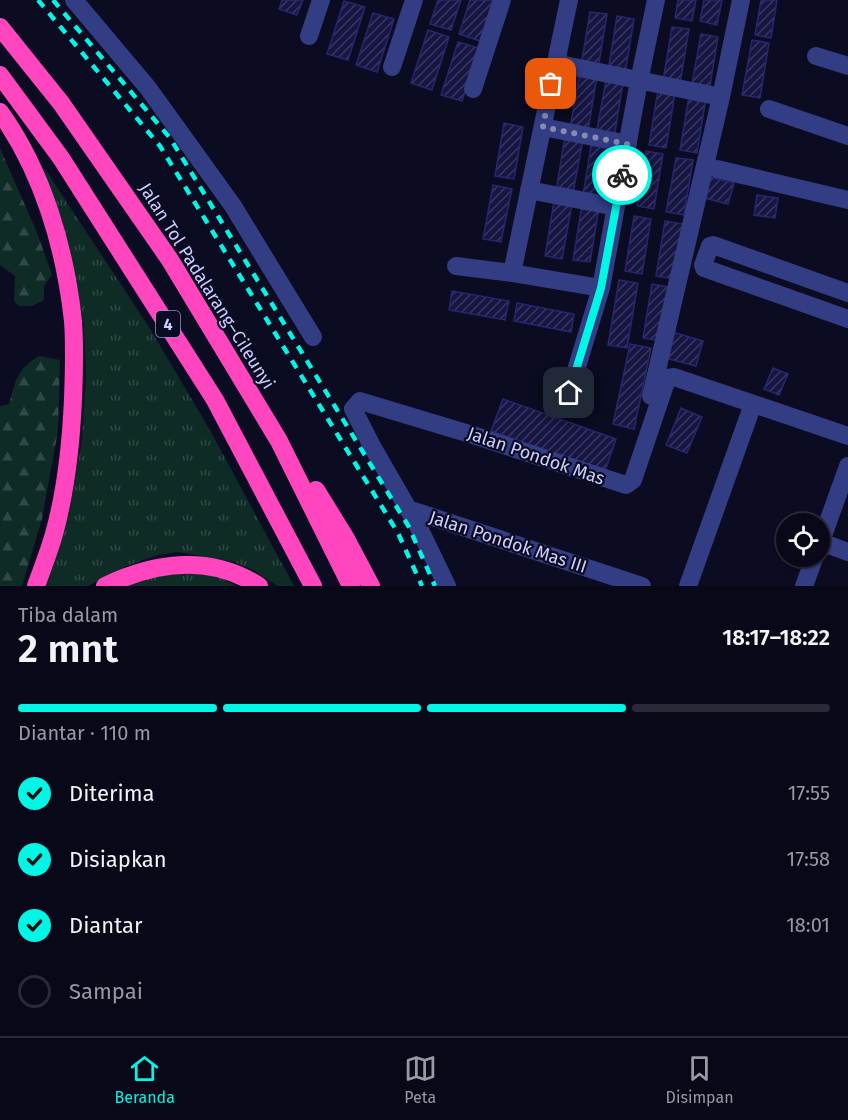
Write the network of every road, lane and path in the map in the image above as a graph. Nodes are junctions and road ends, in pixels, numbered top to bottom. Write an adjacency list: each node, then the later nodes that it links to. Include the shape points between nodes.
1 (74, 0): 32 (street, via 148,88 233,206)
2 (321, 0): 9 (street)
3 (414, 0): 13 (street)
4 (502, 0): 16 (street)
5 (569, 0): 11 (street)
6 (656, 0): 15 (street)
7 (741, 0): 17 (street)
8 (0, 27): 37 (highway, Jalan Tol Padalarang–Cileunyi / 4, via 61,104 170,260)
9 (309, 36)
10 (816, 56): 12 (street)
11 (555, 63): 15 (street); 20 (street)
12 (848, 66)
13 (392, 67)
14 (0, 75): 47 (highway, 4, via 61,158 210,391)
15 (639, 81): 17 (street); 22 (street)
16 (473, 89)
17 (721, 97): 35 (street)
18 (769, 109): 21 (street)
19 (0, 112): 44 (highway, via 32,166 49,210 61,251 73,321 69,452 54,534)
20 (543, 127): 22 (street); 24 (street)
21 (848, 136)
22 (627, 144): 26 (street)
23 (717, 169): 25 (street)
24 (529, 190): 26 (street); 28 (street)
25 (848, 199)
26 (616, 207): 29 (street)
27 (456, 266): 28 (street)
28 (512, 273): 29 (street)
29 (601, 288): 33 (street)
30 (848, 293): 31 (street, via 712,245 703,265)
31 (848, 319)
32 (313, 337)
33 (569, 393)
34 (753, 404): 36 (street, Jalan Pondok Mas); 39 (street, Jalan Pondok Mas, via 668,378 633,480 626,485 360,401 354,409); 52 (street)
35 (646, 417)
36 (848, 436)
37 (279, 441): 48 (highway, Jalan Tol Padalarang–Cileunyi / 4); 49 (highway, via 315,489)
38 (848, 466): 40 (street)
39 (408, 509): 50 (street); 51 (street, Jalan Pondok Mas III)
40 (830, 516)
41 (830, 550): 42 (street)
42 (848, 552)
43 (811, 567): 53 (street)
44 (36, 586)
45 (105, 586): 46 (highway, via 157,567 188,564 227,570)
46 (260, 586)
47 (314, 586)
48 (351, 586)
49 (371, 586)
50 (447, 586)
51 (642, 586)
52 (688, 586)
53 (804, 586)

